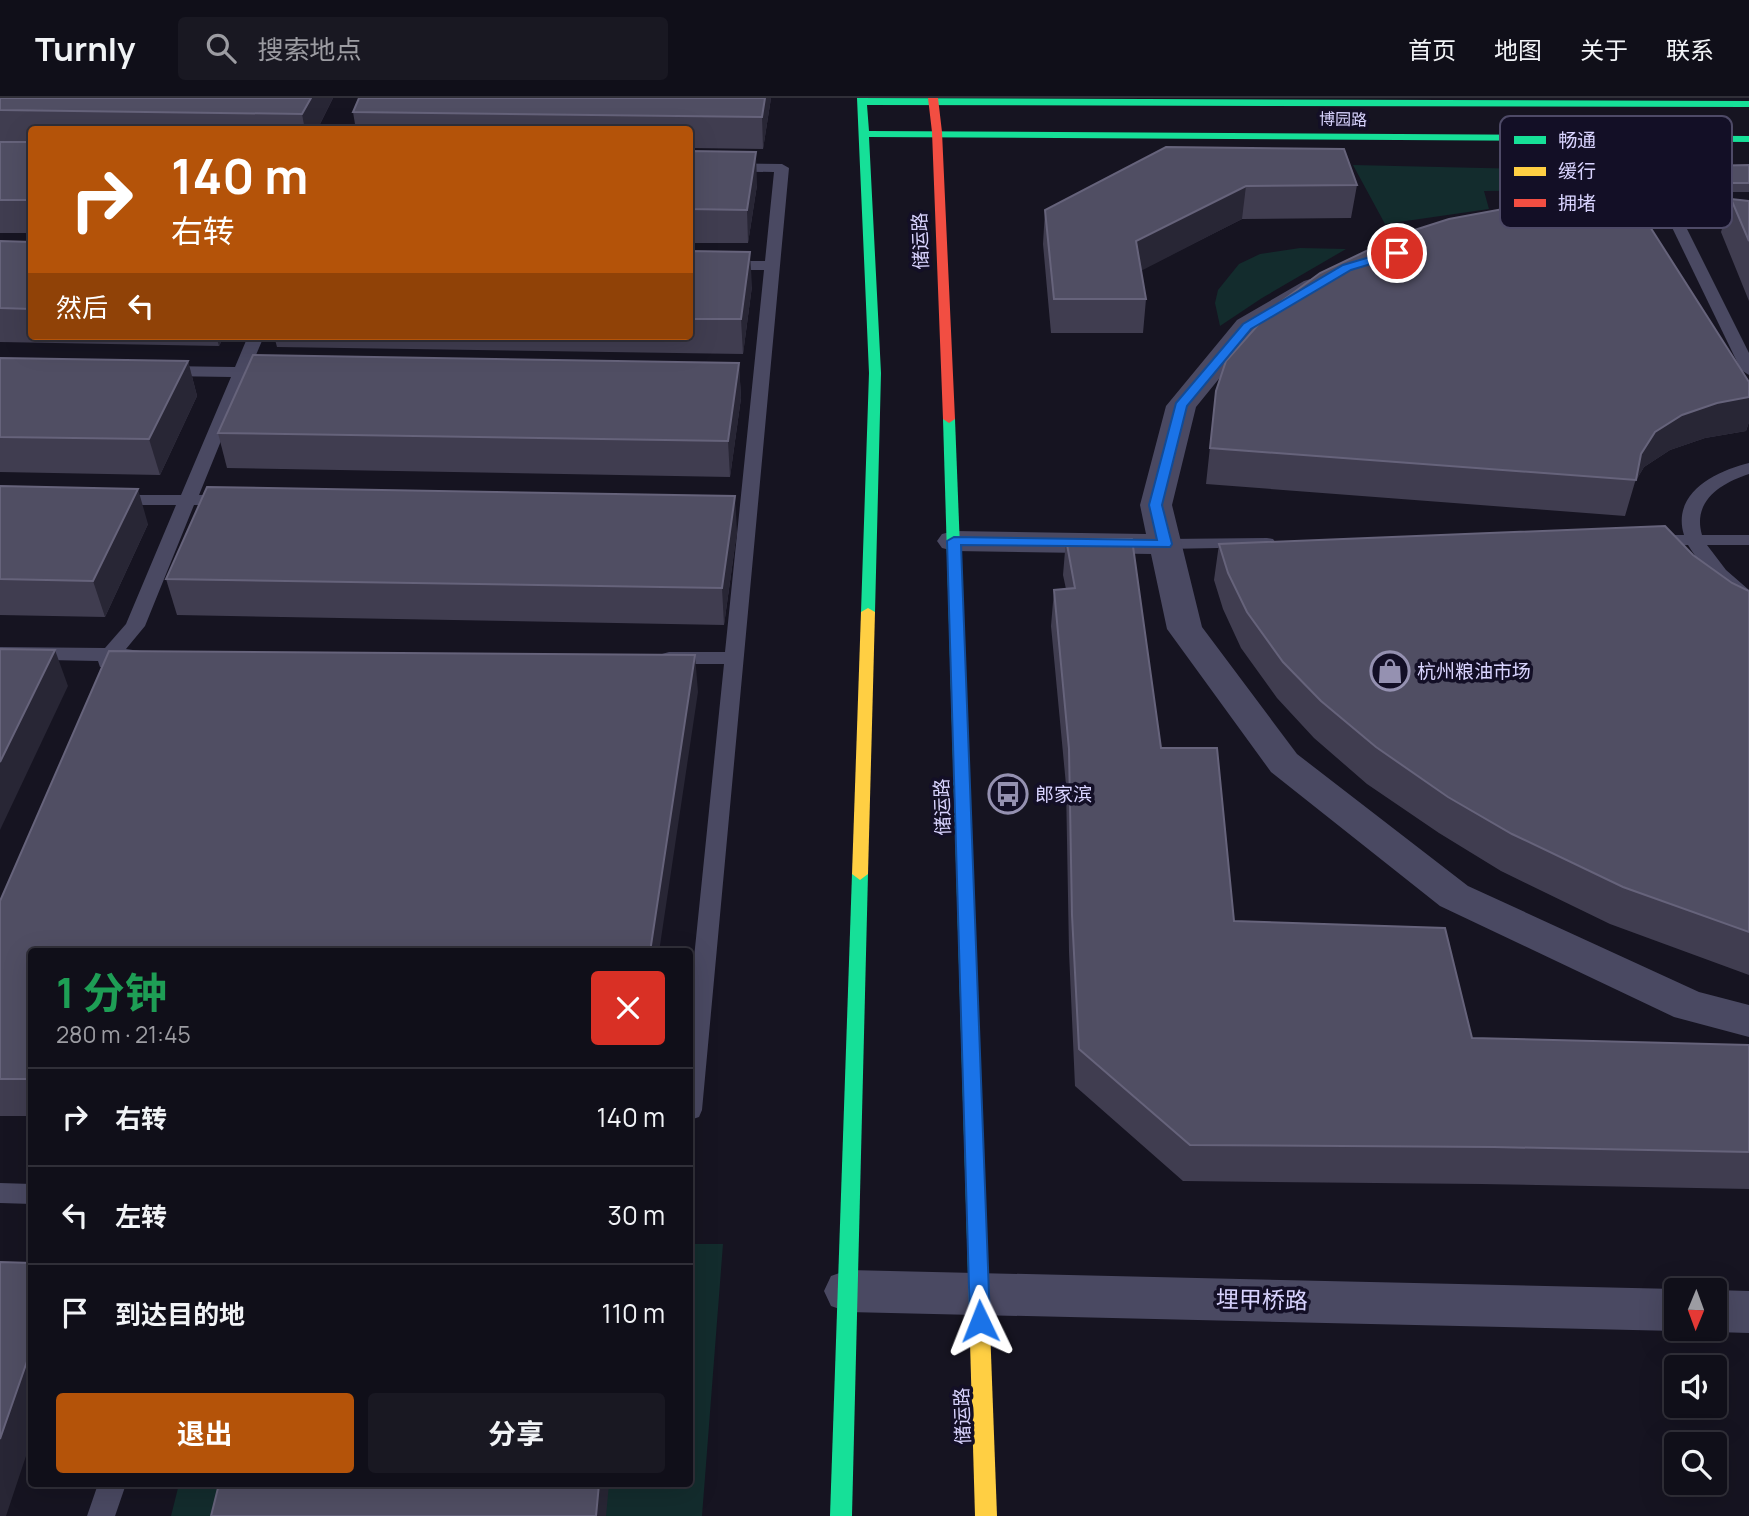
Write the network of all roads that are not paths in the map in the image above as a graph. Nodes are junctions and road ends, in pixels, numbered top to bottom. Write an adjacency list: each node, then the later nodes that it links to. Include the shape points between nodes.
1 (934, 99): 2 (main road, 博园路); 3 (main road, 博园路); 4 (main road, 储运路)
2 (864, 100): 5 (main road)
3 (1749, 104)
4 (937, 132): 5 (main road, 博园路); 6 (main road, 博园路); 24 (main road, 储运路)
5 (866, 134): 38 (main road, via 875,373)
6 (1500, 138)
7 (693, 167): 10 (lane, via 782,168)
8 (1679, 228): 13 (lane)
9 (693, 265): 10 (lane)
10 (772, 266): 32 (lane, via 754,375)
11 (1336, 274): 26 (street, via 1247,326 1181,406 1156,505)
12 (254, 340): 15 (lane)
13 (1749, 370)
14 (147, 371): 15 (lane)
15 (241, 372): 16 (lane); 19 (lane)
16 (296, 372)
17 (1749, 468): 22 (lane, via 1717,480 1696,500 1690,526)
18 (94, 500): 19 (lane)
19 (188, 500): 20 (lane); 29 (lane, via 135,626)
20 (243, 500)
21 (1625, 540): 22 (lane)
22 (1695, 540): 23 (lane); 27 (lane, via 1701,556 1727,585)
23 (1749, 540)
24 (954, 541): 26 (street); 39 (main road, 储运路)
25 (1290, 543): 26 (lane)
26 (1165, 544): 34 (street, via 1185,629 1284,763 1454,895 1689,1006)
27 (1749, 599)
28 (0, 653): 29 (lane)
29 (110, 655): 30 (lane); 33 (lane)
30 (152, 655)
31 (650, 658): 32 (lane)
32 (733, 658): 35 (lane)
33 (99, 680)
34 (1749, 1021)
35 (693, 1078)
36 (0, 1193): 37 (lane)
37 (28, 1194)
38 (848, 1291): 39 (street, 埋甲桥路); 45 (main road)
39 (979, 1294): 40 (street, 埋甲桥路); 46 (main road, 储运路)
40 (1664, 1310)
41 (1727, 1311): 42 (street)
42 (1749, 1312)
43 (111, 1487): 44 (lane)
44 (101, 1516)
45 (841, 1516)
46 (986, 1516)

